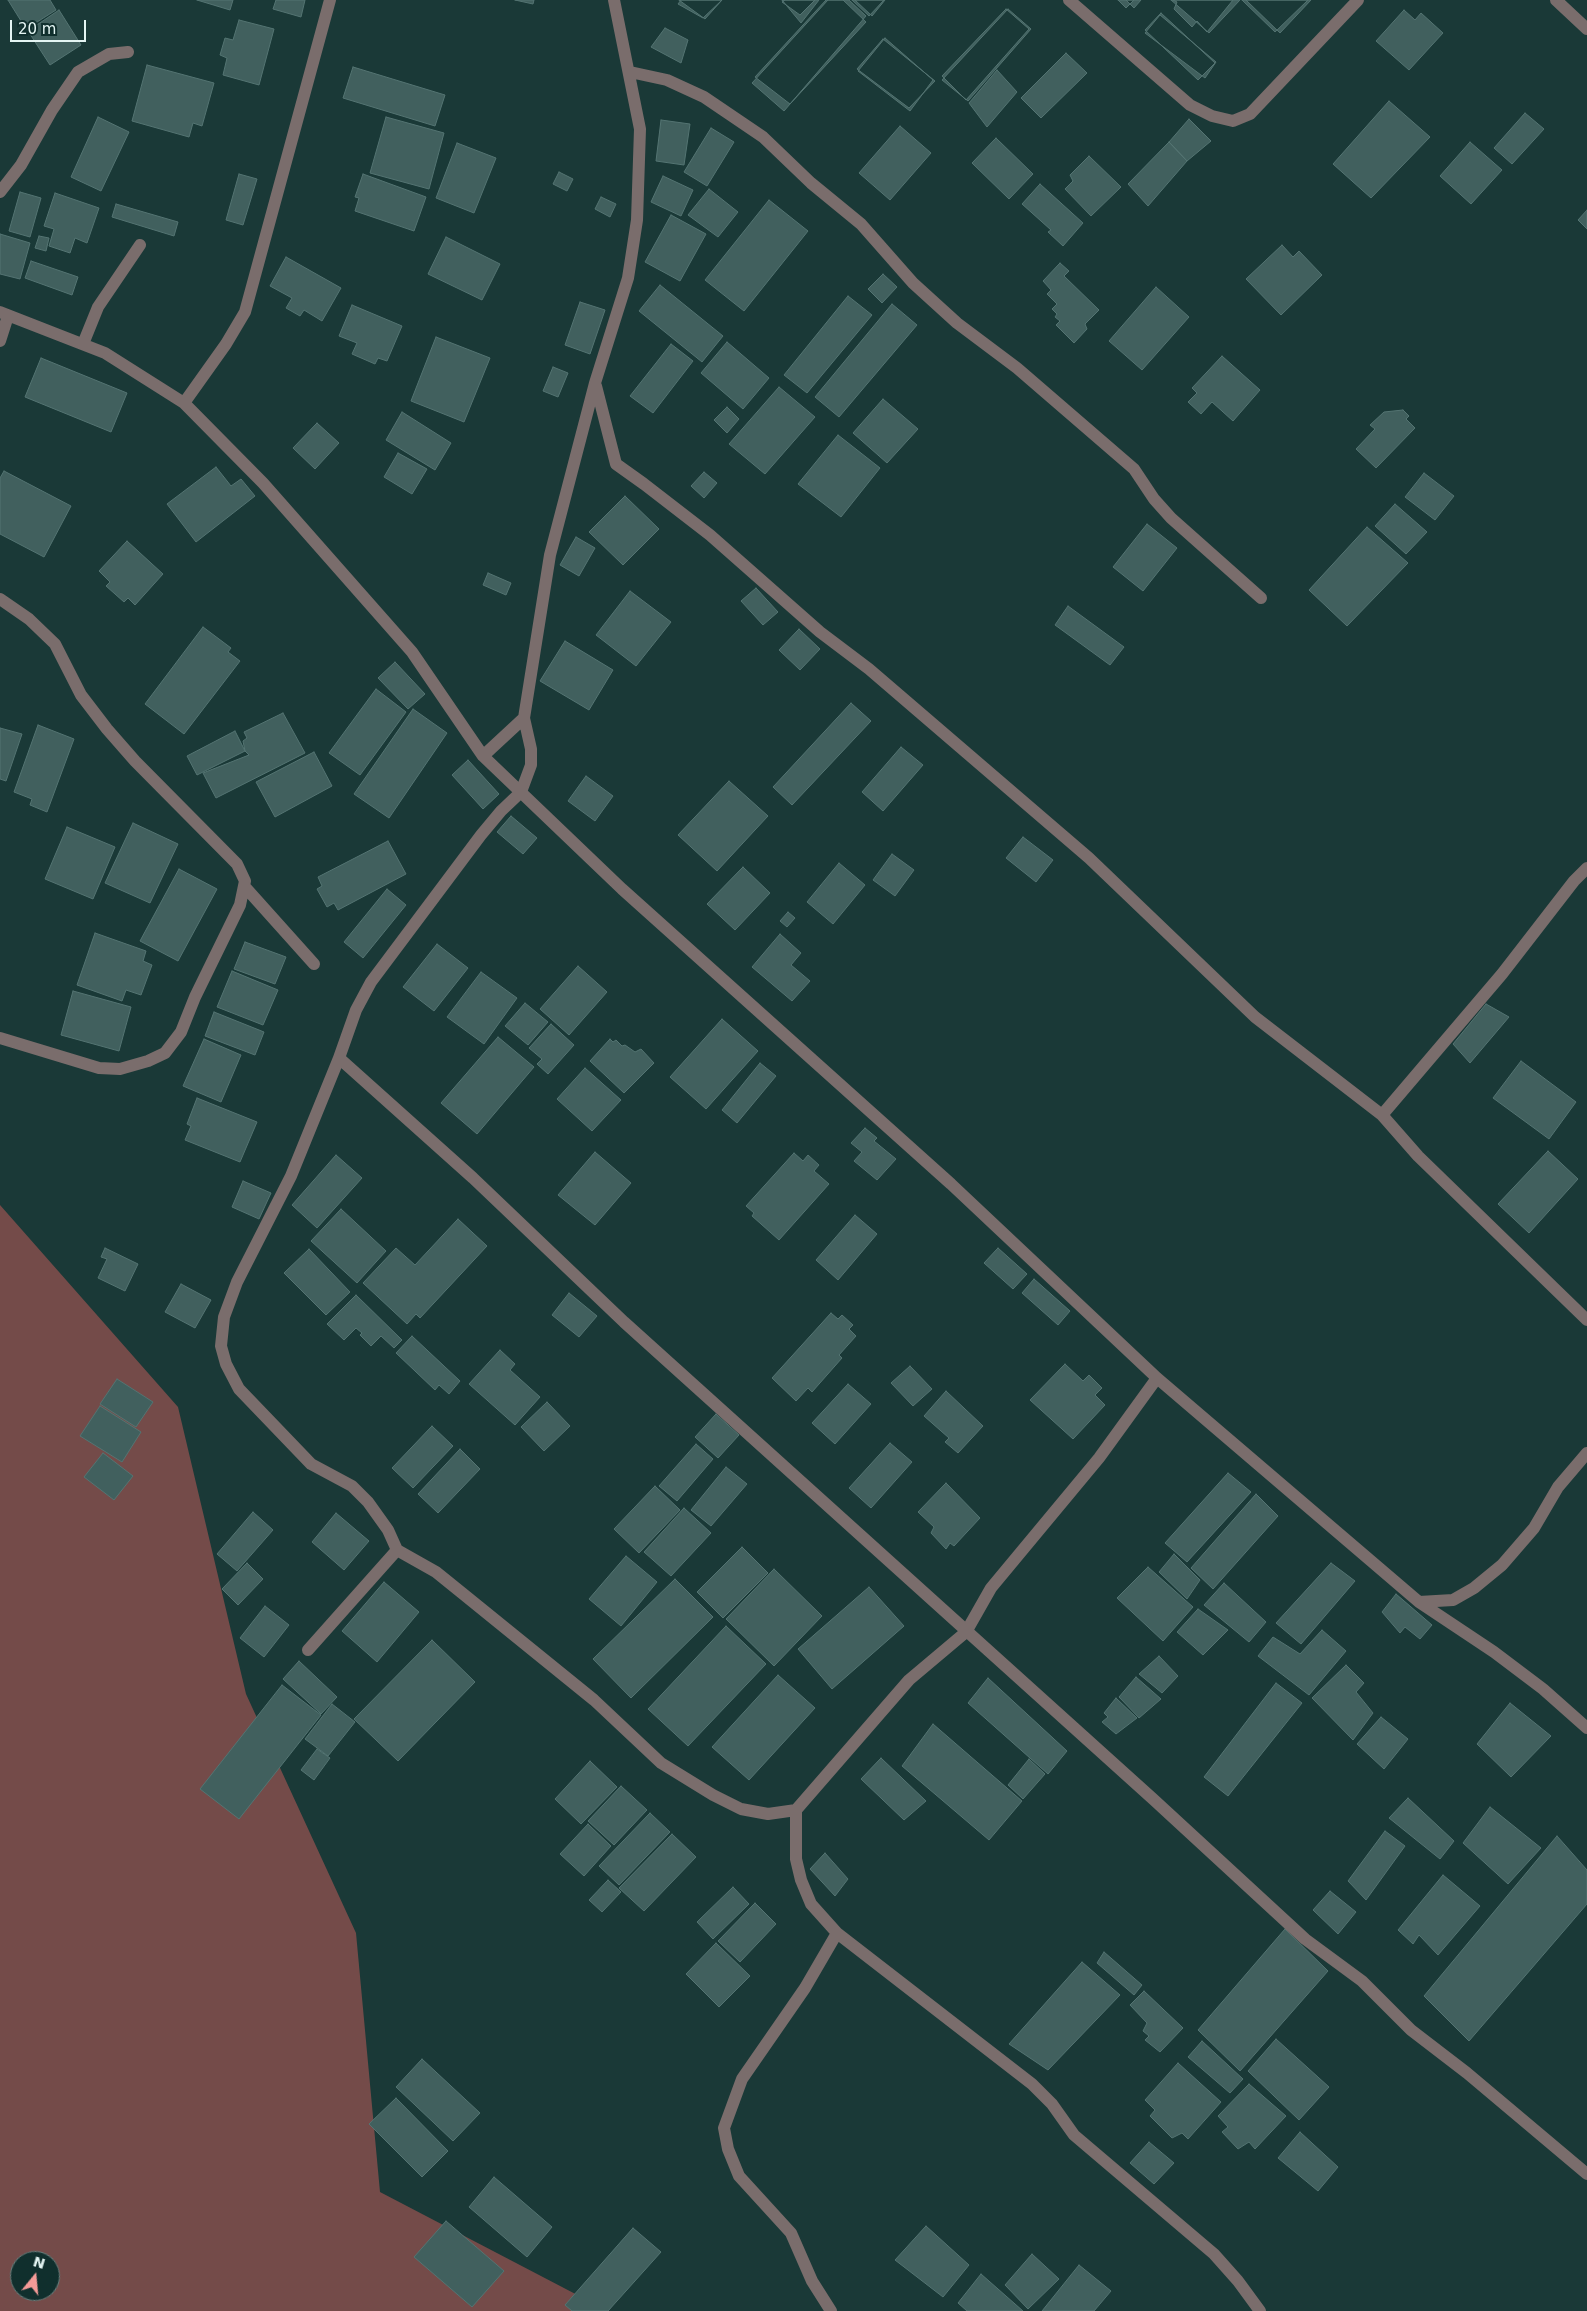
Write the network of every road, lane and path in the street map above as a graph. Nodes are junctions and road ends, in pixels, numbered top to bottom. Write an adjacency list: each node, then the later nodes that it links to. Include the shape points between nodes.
1 (330, 0): 15 (street, via 245,312)
2 (614, 0): 8 (street)
3 (1069, 0): 4 (street, via 1190,106 1233,121 1250,114)
4 (1358, 0)
5 (1556, 0): 6 (street)
6 (1587, 28)
7 (128, 52): 9 (street, via 109,54 78,72 21,165)
8 (630, 72): 14 (street, via 640,130 637,220 628,278); 16 (street, via 667,80 704,97 763,137 811,183 861,224 913,284 1127,463 1171,518)
9 (0, 192)
10 (140, 244): 13 (street, via 105,296)
11 (4, 314): 12 (street); 13 (street)
12 (0, 341)
13 (83, 344): 15 (street, via 105,353)
14 (595, 383): 18 (street, via 550,555); 26 (street, via 616,464 710,535 820,632 869,669 1089,858 1255,1017)
15 (184, 403): 19 (street, via 263,483 412,652)
16 (1261, 598)
17 (0, 599): 22 (street, via 29,619 54,644 81,695 107,729 135,762 237,864)
18 (524, 718): 19 (street); 20 (street, via 531,765)
19 (483, 756): 20 (street)
20 (521, 792): 25 (street, via 481,835 371,982 356,1010); 28 (street, via 622,890 952,1184)
21 (1587, 868): 26 (street)
22 (245, 887): 23 (street); 24 (street, via 240,905 181,1032 165,1053 120,1069 99,1068)
23 (314, 964)
24 (0, 1038)
25 (339, 1058): 30 (street, via 291,1176 236,1282 224,1317 221,1346 239,1389 311,1464 352,1486 368,1502 388,1530); 32 (street)
26 (1382, 1115): 27 (street, via 1418,1156)
27 (1587, 1320)
28 (1157, 1378): 31 (street); 32 (street, via 1100,1458 991,1588)
29 (1587, 1453): 31 (street, via 1558,1487 1534,1528 1502,1565 1453,1600)
30 (397, 1550): 33 (street); 35 (street, via 413,1562 436,1572 462,1592 594,1700 661,1763 741,1809 768,1814)
31 (1419, 1602): 34 (street, via 1494,1652)
32 (966, 1632): 35 (street, via 909,1680); 37 (street, via 1305,1939 1362,1981 1410,2030 1467,2073)
33 (308, 1650)
34 (1587, 1728)
35 (796, 1810): 36 (street, via 796,1858 801,1880 811,1904)
36 (837, 1934): 38 (street, via 805,1988 742,2079 724,2128 739,2176 791,2234 812,2281); 39 (street, via 1032,2084 1052,2104 1074,2135 1214,2254)
37 (1587, 2174)
38 (832, 2311)
39 (1260, 2311)

